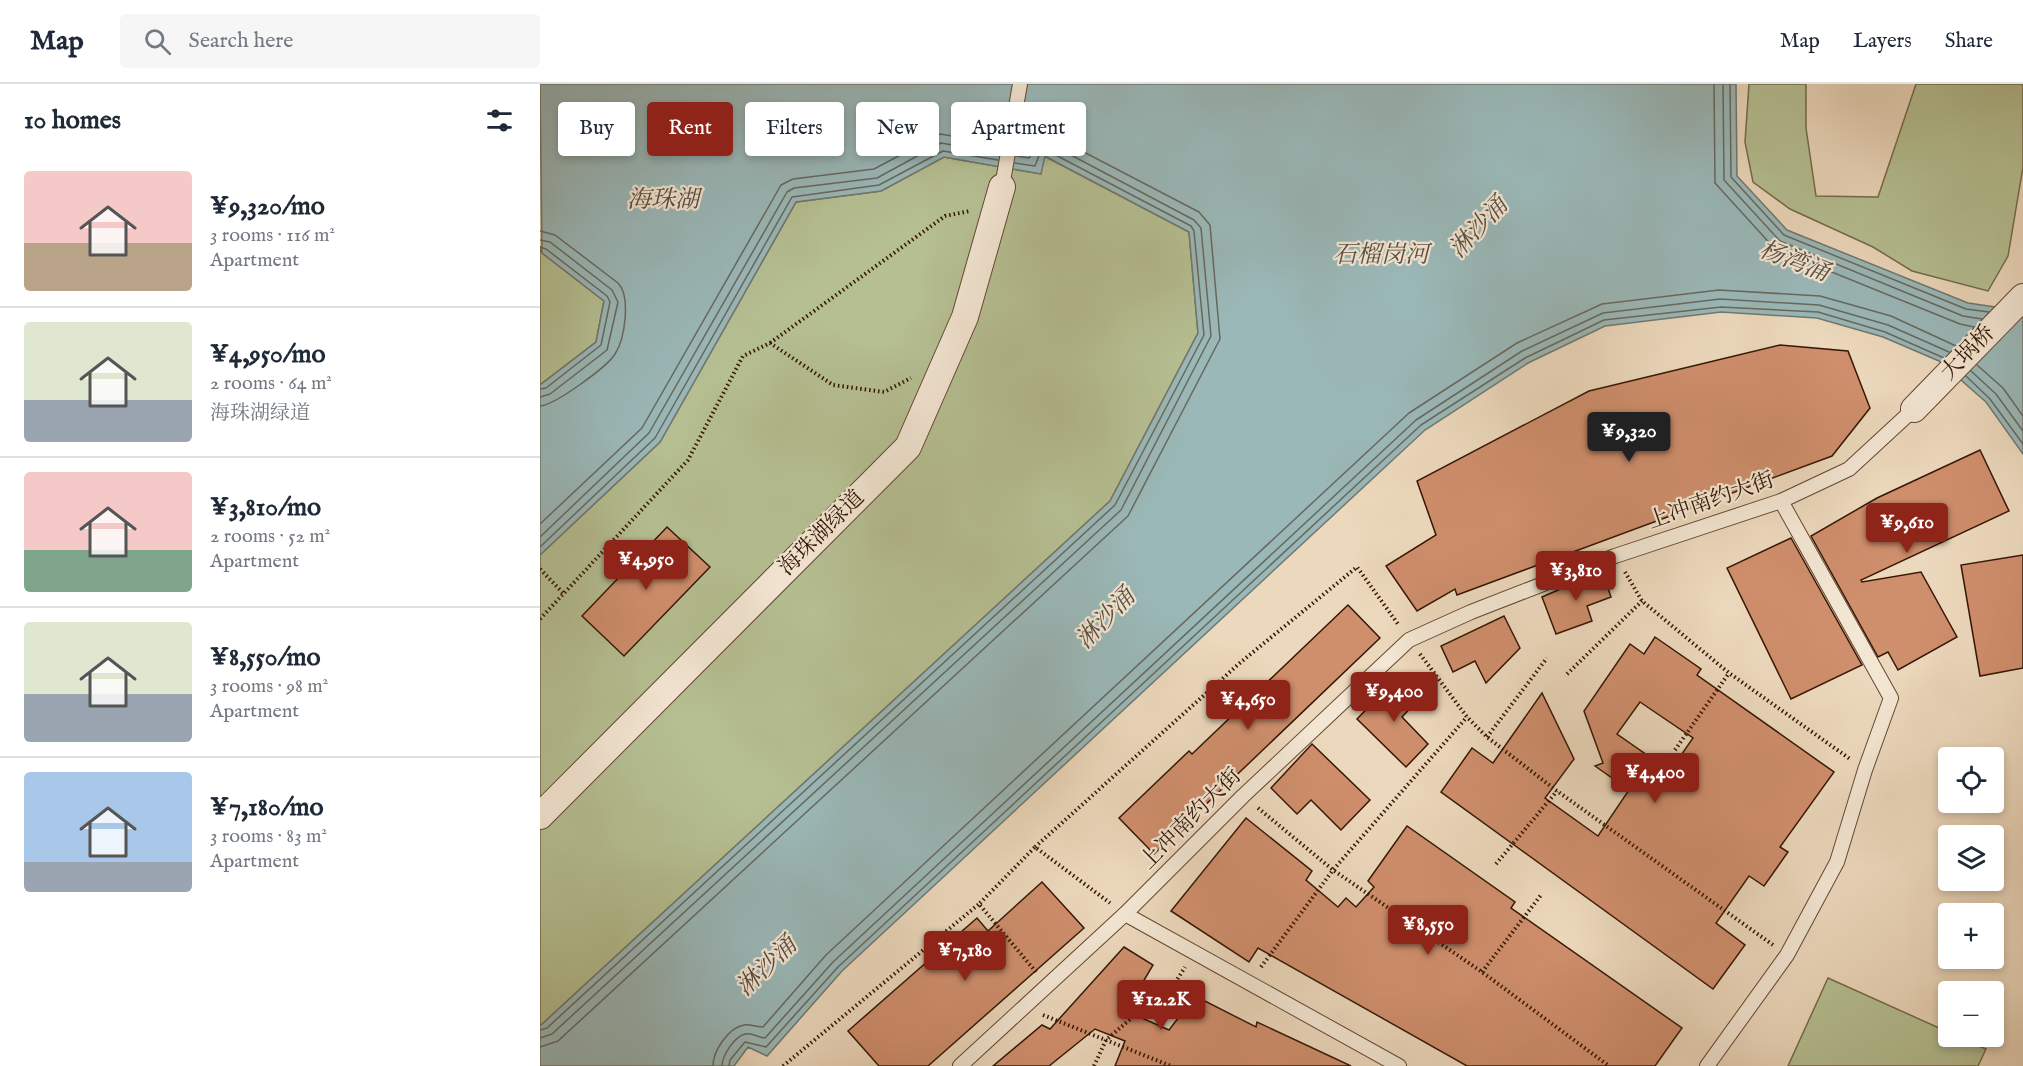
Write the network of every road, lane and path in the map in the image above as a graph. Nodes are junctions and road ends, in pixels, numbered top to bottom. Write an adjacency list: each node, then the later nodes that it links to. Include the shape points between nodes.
1 (1020, 84): 2 (lane)
2 (998, 197): 4 (path, via 945,216); 5 (street, 海珠湖绿道, via 965,317)
3 (2023, 297): 6 (street, 大埚桥)
4 (770, 343): 5 (path, via 833,385 884,392); 10 (path, via 743,356 688,460)
5 (946, 360): 23 (street, 海珠湖绿道, via 908,447)
6 (1914, 410): 7 (lane, 上冲南约大街, via 1849,469)
7 (1781, 501): 8 (lane, 上冲南约大街); 20 (lane, via 1891,698)
8 (1615, 556): 11 (path); 13 (lane, 上冲南约大街)
9 (540, 569): 10 (path)
10 (563, 593): 12 (path)
11 (1642, 601): 15 (path); 16 (path)
12 (540, 619)
13 (1409, 640): 17 (path); 22 (lane, 上冲南约大街); 24 (path, via 1357,567 1241,662)
14 (1547, 658): 18 (path)
15 (1728, 672): 19 (path); 20 (path)
16 (1567, 674)
17 (1467, 717): 18 (path); 26 (path)
18 (1487, 737): 21 (path)
19 (1675, 750)
20 (1865, 770): 31 (lane, via 1837,862)
21 (1557, 791): 25 (path); 31 (path)
22 (1243, 796): 26 (path); 29 (lane, 上冲南约大街)
23 (540, 816)
24 (1035, 848): 28 (path); 29 (path)
25 (1496, 864)
26 (1333, 870): 32 (path); 33 (path)
27 (1541, 895): 32 (path)
28 (979, 904): 34 (path); 37 (path)
29 (1125, 914): 30 (lane); 34 (lane, 上冲南约大街)
30 (1195, 952): 33 (lane); 36 (path, via 1160,1007 1134,1016)
31 (1787, 955): 43 (lane)
32 (1482, 972): 42 (path)
33 (1250, 982): 41 (lane)
34 (1048, 986): 35 (lane, 上冲南约大街)
35 (1025, 1009): 36 (path); 38 (lane, 上冲南约大街)
36 (1106, 1040): 39 (path); 40 (path)
37 (783, 1066)
38 (960, 1066)
39 (1094, 1066)
40 (1171, 1066)
41 (1399, 1066)
42 (1609, 1066)
43 (1707, 1066)

